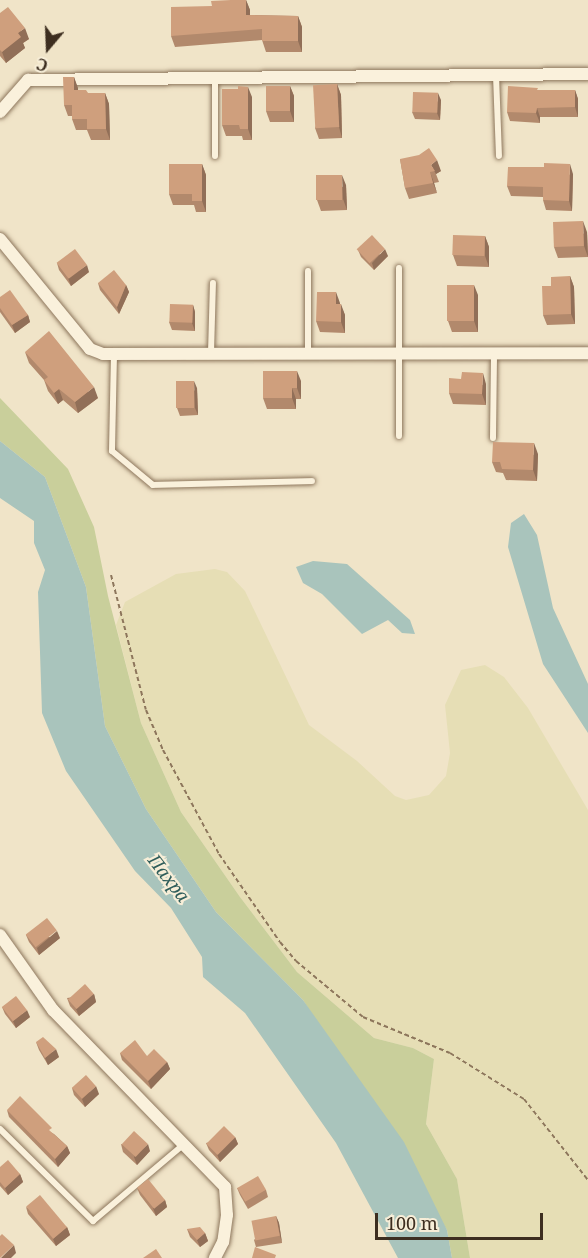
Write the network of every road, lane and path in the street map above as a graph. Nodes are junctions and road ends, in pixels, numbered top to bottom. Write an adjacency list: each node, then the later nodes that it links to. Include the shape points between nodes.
1 (588, 74): 2 (street)
2 (496, 75): 3 (street); 6 (lane)
3 (215, 78): 4 (street, via 28,80); 5 (lane)
4 (0, 112)
5 (215, 156)
6 (499, 156)
7 (0, 239): 14 (street, via 90,350)
8 (399, 268): 11 (lane)
9 (308, 271): 16 (lane)
10 (213, 283): 15 (lane)
11 (400, 353): 12 (street); 16 (street); 17 (lane)
12 (494, 353): 13 (street); 18 (lane)
13 (588, 353)
14 (114, 354): 15 (street); 19 (lane, via 112,451 153,485)
15 (211, 354): 16 (street)
16 (308, 354)
17 (399, 436)
18 (493, 438)
19 (312, 481)
20 (111, 574): 24 (path, via 146,710 163,750 219,854 280,942 296,961 363,1017 450,1053 524,1099)
21 (0, 935): 23 (street, via 53,1010)
22 (0, 1129): 23 (lane, via 93,1221)
23 (184, 1144): 25 (street, via 225,1188 223,1242)
24 (588, 1180)
25 (215, 1258)

